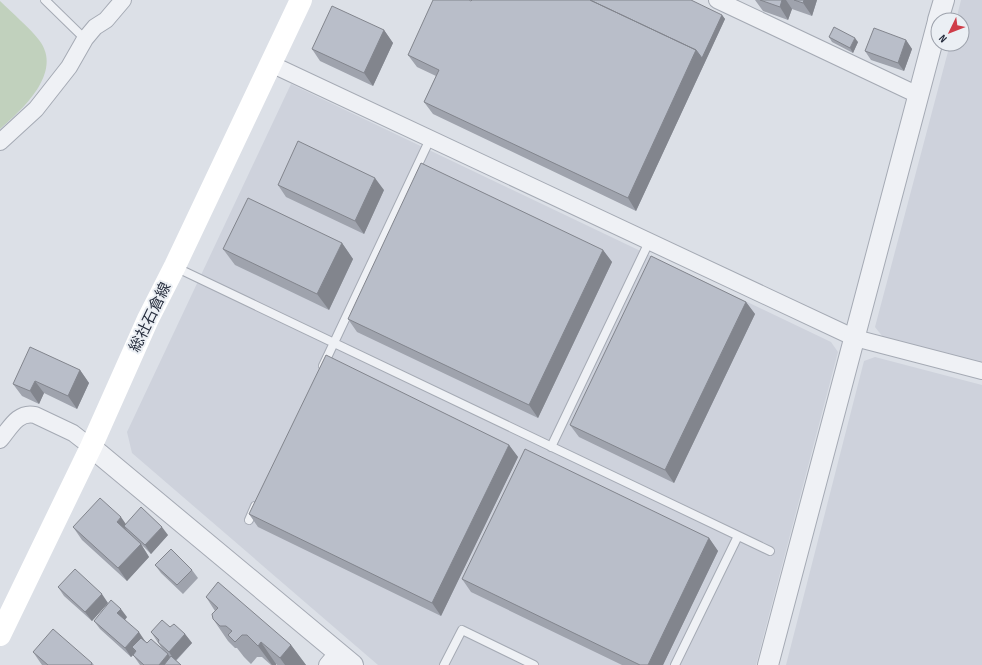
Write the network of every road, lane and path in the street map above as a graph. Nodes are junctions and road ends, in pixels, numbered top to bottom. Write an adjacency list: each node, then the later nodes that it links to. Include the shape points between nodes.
1 (45, 0): 7 (lane)
2 (123, 0): 7 (street)
3 (301, 0): 9 (main road, 総社石倉線)
4 (717, 0): 10 (street)
5 (944, 0): 6 (street)
6 (940, 12)
7 (85, 39): 12 (street, via 69,67 36,109)
8 (930, 50): 10 (street)
9 (271, 64): 11 (street); 14 (main road, 総社石倉線)
10 (918, 95): 15 (street)
11 (430, 139): 13 (street); 16 (lane)
12 (0, 142)
13 (649, 242): 15 (street); 21 (lane)
14 (175, 266): 16 (lane); 20 (main road, 総社石倉線)
15 (855, 338): 18 (street); 32 (street)
16 (335, 343): 17 (lane); 21 (lane)
17 (321, 371)
18 (982, 371)
19 (0, 440): 20 (street, via 19,417 28,414 73,433)
20 (90, 447): 26 (main road, 総社石倉線); 27 (street)
21 (551, 447): 24 (lane)
22 (259, 499): 23 (lane)
23 (249, 520)
24 (738, 536): 25 (lane); 31 (lane)
25 (770, 551)
26 (0, 635)
27 (332, 659): 28 (street)
28 (353, 665)
29 (444, 665): 30 (lane, via 462,630)
30 (534, 665)
31 (675, 665)
32 (768, 665)

